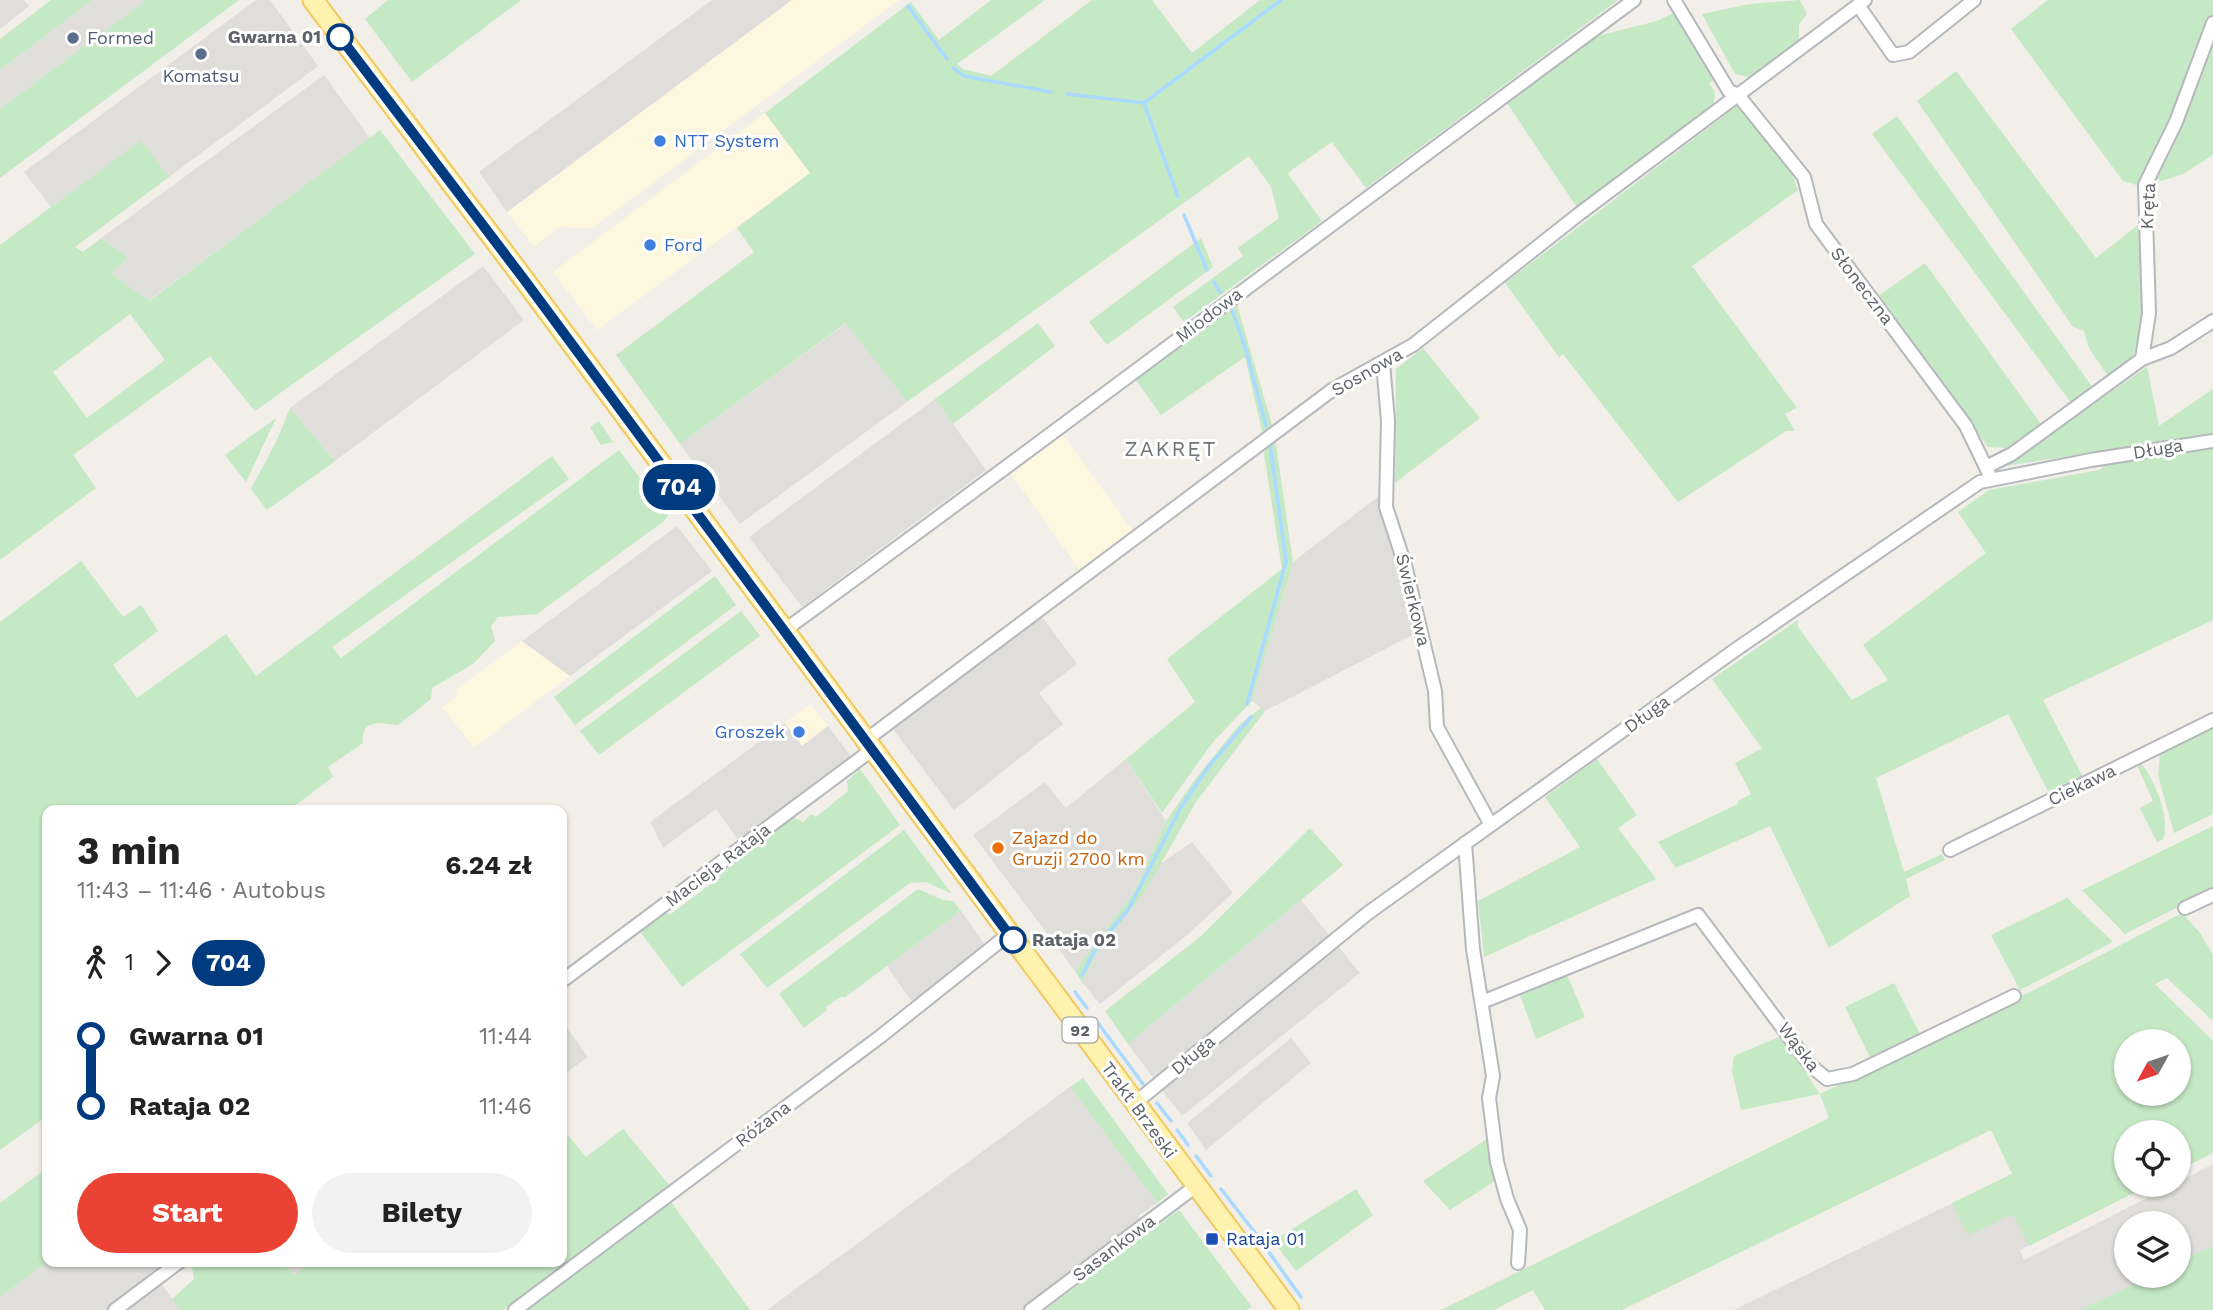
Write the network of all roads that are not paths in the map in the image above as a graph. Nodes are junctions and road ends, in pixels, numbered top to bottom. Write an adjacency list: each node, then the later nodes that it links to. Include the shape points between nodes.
1 (313, 0): 13 (main road, Trakt Brzeski / 92)
2 (1634, 0): 13 (street, Miodowa)
3 (1674, 0): 7 (street, Słoneczna, via 1729,91)
4 (1974, 0): 5 (street, via 1909,52 1893,55)
5 (1861, 2): 7 (street, Sosnowa)
6 (2213, 23): 9 (street, Kręta, via 2145,185 2149,313)
7 (1738, 95): 10 (street, Sosnowa, via 1413,345); 12 (street, Słoneczna, via 1804,177 1816,224 1966,426)
8 (2213, 321): 9 (street, via 2171,348)
9 (2142, 359): 12 (street)
10 (1383, 363): 15 (street, Sosnowa, via 1332,390); 16 (street, Świerkowa, via 1388,421 1386,507 1409,578 1435,691 1437,727)
11 (2213, 441): 12 (street, Długa)
12 (1988, 472): 16 (street, Długa)
13 (785, 630): 15 (main road, Trakt Brzeski / 92)
14 (2213, 720): 18 (street, Ciekawa)
15 (870, 744): 21 (main road, Trakt Brzeski / 92); 22 (street, Macieja Rataja)
16 (1491, 825): 17 (street, Długa)
17 (1465, 843): 24 (street); 25 (street, Długa, via 1313,955)
18 (1951, 850)
19 (2213, 895): 20 (street)
20 (2185, 908)
21 (1009, 934): 25 (main road, Trakt Brzeski / 92); 30 (street, Różana, via 881,1036)
22 (567, 977)
23 (2014, 996): 24 (street, Wąska, via 1853,1074 1827,1079 1811,1066 1699,915)
24 (1482, 1002): 27 (street, via 1493,1076 1489,1098 1497,1162 1520,1230)
25 (1135, 1103): 26 (main road, Trakt Brzeski / 92)
26 (1196, 1186): 31 (street, Sasankowa); 32 (main road, Trakt Brzeski / 92)
27 (1518, 1262)
28 (172, 1267): 29 (street)
29 (115, 1310)
30 (515, 1310)
31 (1031, 1310)
32 (1289, 1310)

